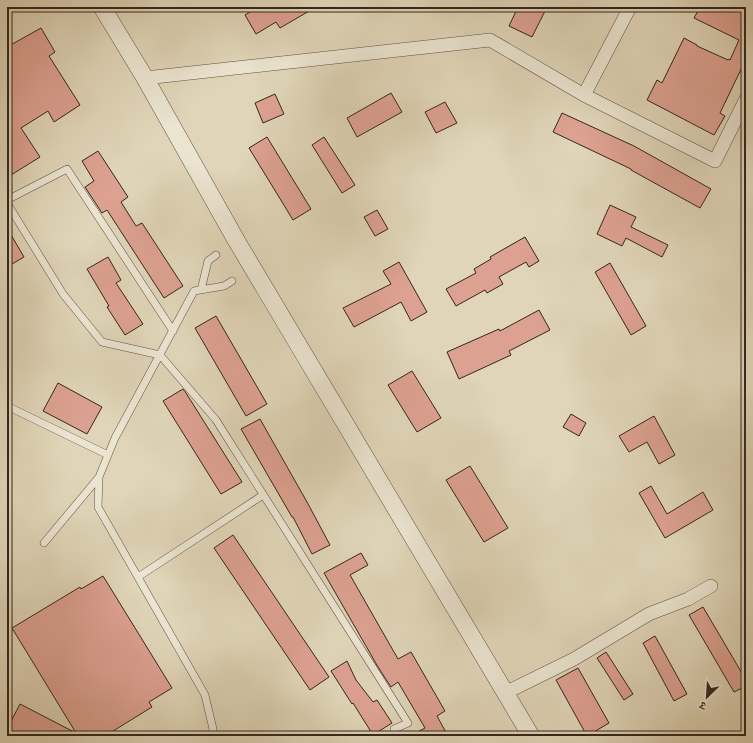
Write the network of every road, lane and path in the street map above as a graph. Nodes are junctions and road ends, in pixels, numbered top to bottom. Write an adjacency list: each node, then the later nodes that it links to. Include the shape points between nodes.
1 (102, 7): 3 (street)
2 (630, 7): 4 (street)
3 (145, 78): 4 (street, via 490,40); 19 (street, via 236,240)
4 (584, 95): 5 (street, via 714,161)
5 (746, 99)
6 (7, 202): 10 (lane, via 67,168); 11 (lane, via 63,294 102,342)
7 (216, 255): 9 (lane, via 208,261)
8 (232, 282): 9 (lane)
9 (201, 290): 10 (lane, via 194,291)
10 (173, 331): 11 (lane)
11 (160, 355): 13 (lane); 15 (lane, via 216,420)
12 (7, 406): 13 (lane)
13 (108, 455): 14 (lane)
14 (99, 477): 16 (lane); 17 (lane, via 98,507)
15 (263, 495): 17 (lane); 21 (lane, via 408,723 394,729)
16 (44, 542)
17 (138, 578): 20 (lane, via 205,695 213,729)
18 (711, 586): 19 (street, via 688,599 649,614 574,659)
19 (505, 693): 22 (street)
20 (212, 736)
21 (394, 736)
22 (531, 736)

